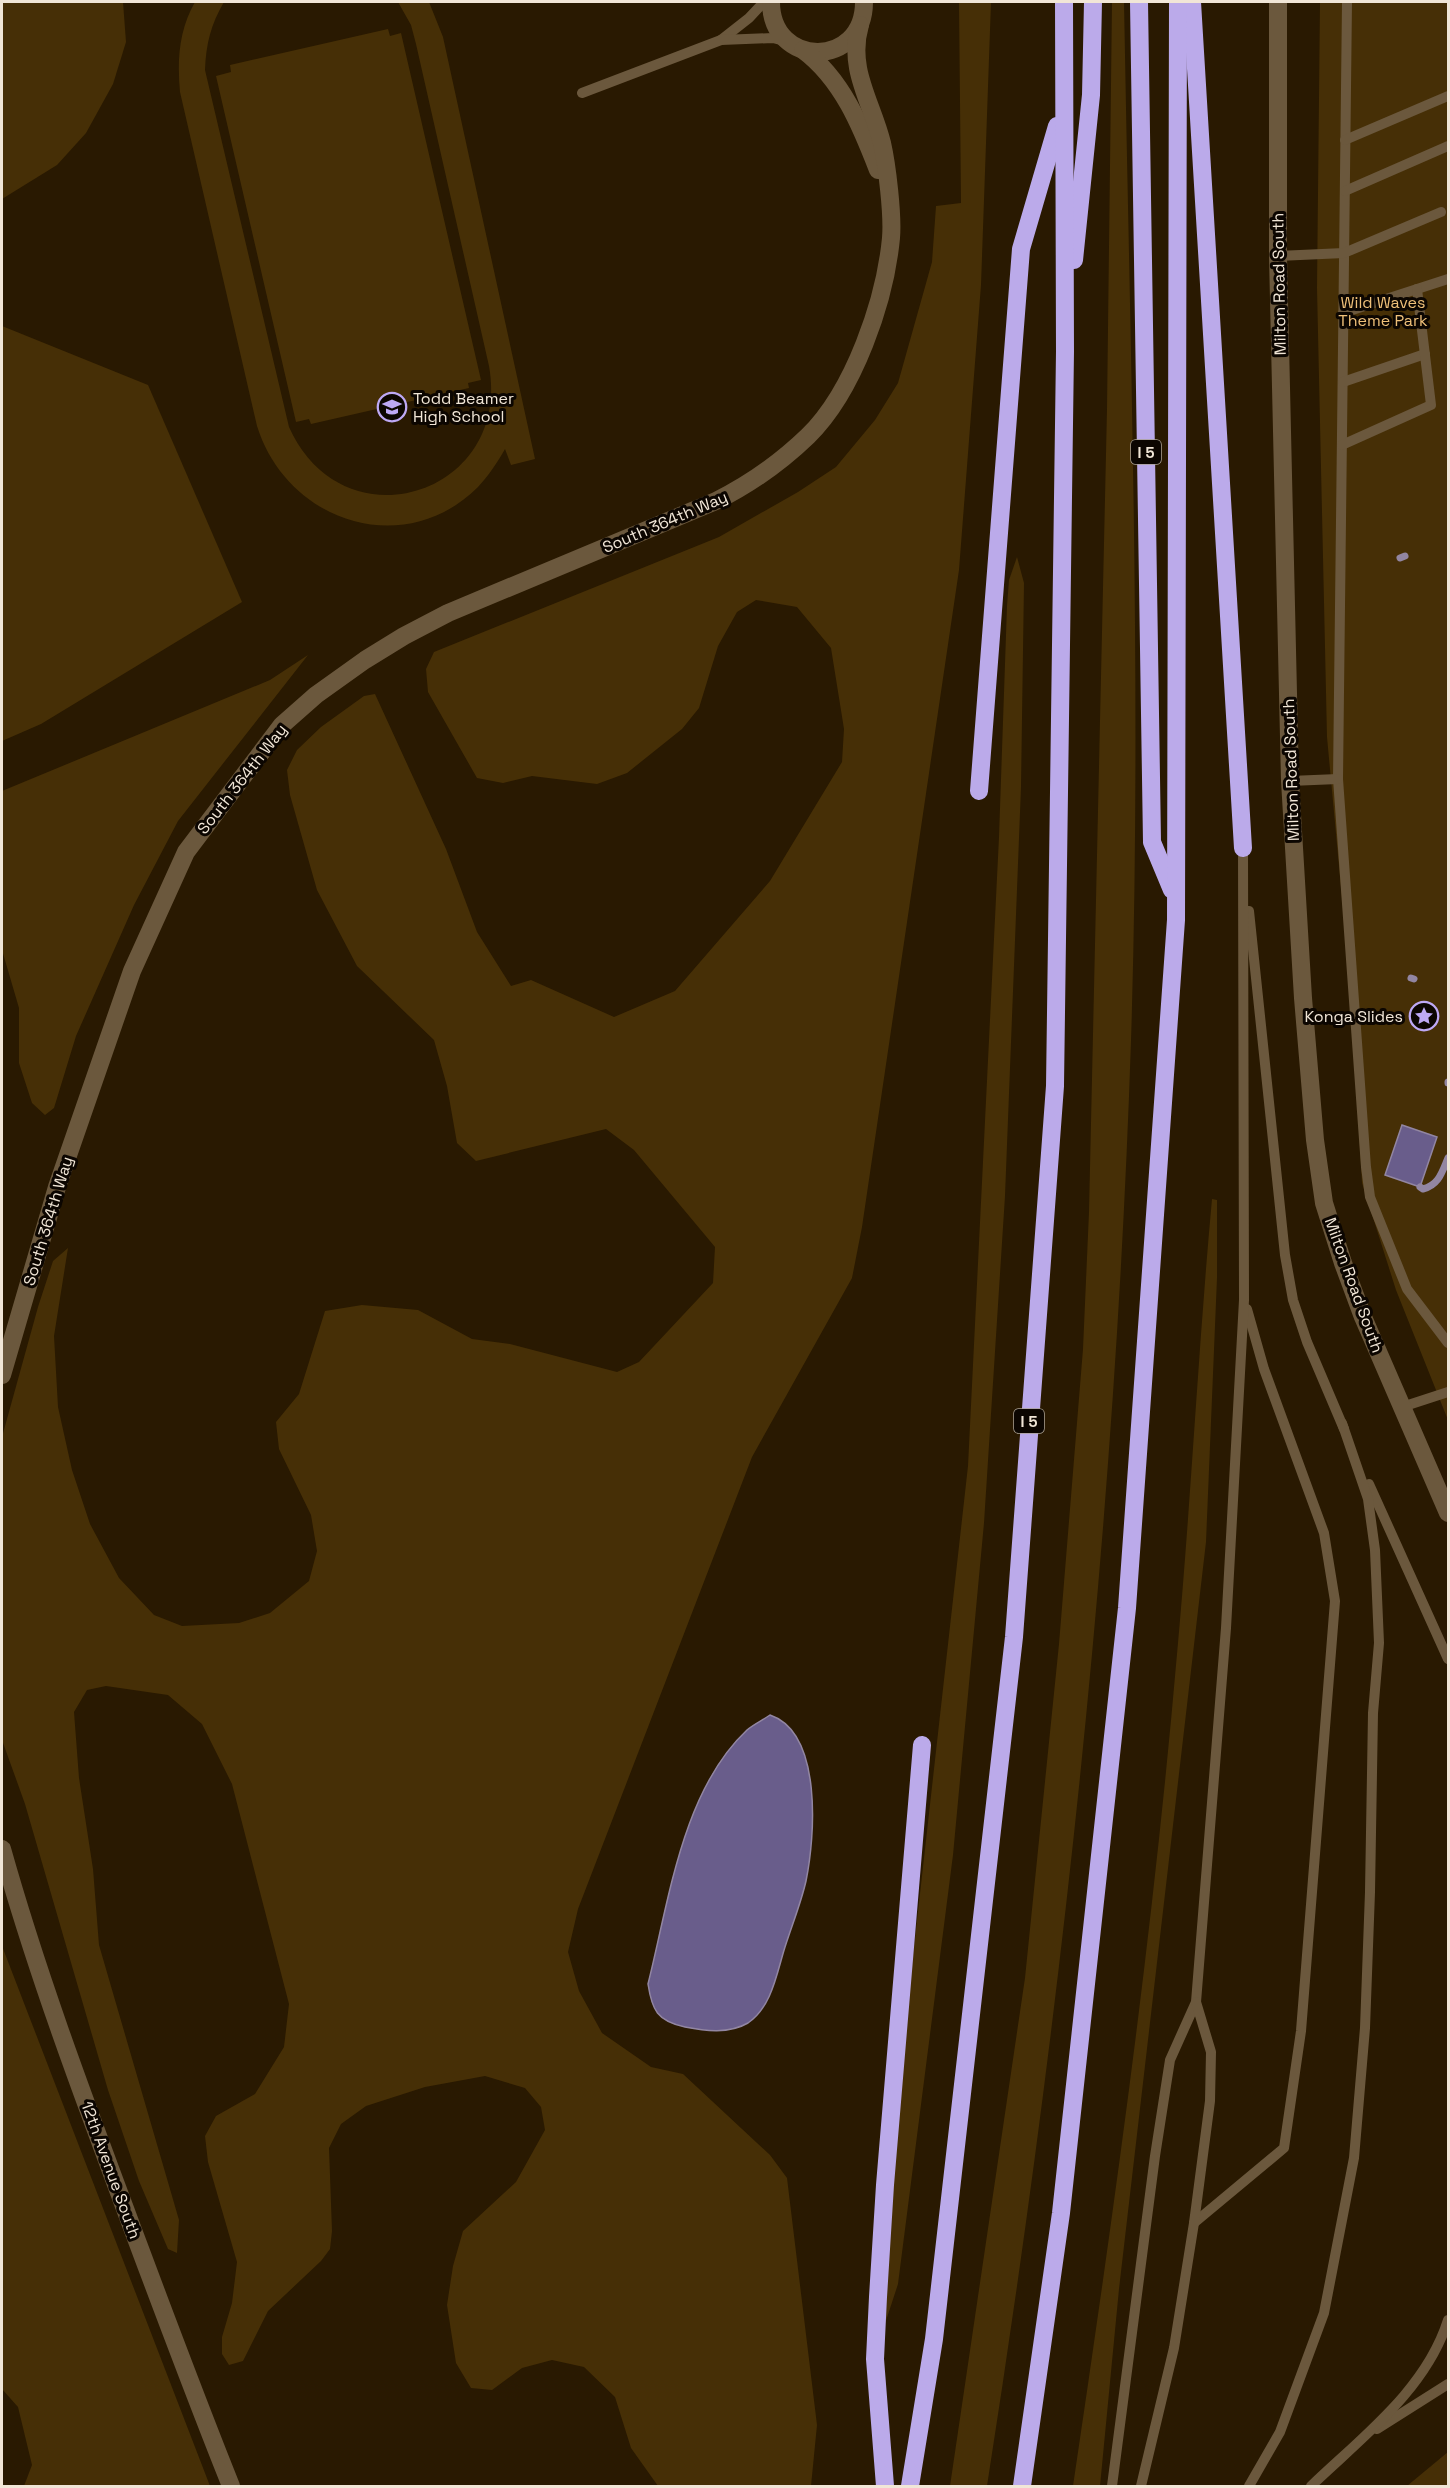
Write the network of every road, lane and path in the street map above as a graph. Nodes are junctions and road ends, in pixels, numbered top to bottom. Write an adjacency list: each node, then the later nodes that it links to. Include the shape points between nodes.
1 (764, 2): 12 (lane)
2 (771, 2): 13 (street, South 364th Way, via 778,32)
3 (864, 2): 11 (street, South 364th Way)
4 (1064, 2): 16 (highway, I 5)
5 (1093, 2): 27 (highway, I 5, via 1091,95)
6 (1139, 2): 35 (highway, I 5, via 1152,842)
7 (1178, 2): 35 (highway, I 5)
8 (1192, 2): 34 (highway)
9 (1278, 2): 23 (street, Milton Road South)
10 (1347, 2): 17 (lane)
11 (861, 25): 13 (street, via 837,49 820,52); 20 (street, South 364th Way, via 856,40 857,70 882,143)
12 (721, 40): 13 (lane, via 773,38); 14 (lane)
13 (796, 46): 20 (street, South 364th Way, via 825,69 845,99)
14 (582, 93)
15 (1449, 96): 17 (lane)
16 (1063, 107): 27 (highway, I 5); 33 (highway, via 1021,249)
17 (1345, 140): 19 (lane)
18 (1449, 146): 19 (lane)
19 (1345, 191): 22 (lane)
20 (888, 194): 38 (street, South 364th Way, via 891,236 874,318 850,376 810,434 751,484 448,612 404,636 316,696 282,725 248,768 186,852 132,971 57,1187)
21 (1441, 212): 22 (lane)
22 (1344, 253): 23 (lane); 26 (lane)
23 (1278, 256): 32 (street, Milton Road South)
24 (1449, 279): 25 (lane)
25 (1417, 289): 26 (lane); 28 (lane)
26 (1343, 313): 29 (lane)
27 (1065, 351): 53 (highway, I 5, via 1055,1086 1014,1637 934,2339)
28 (1425, 354): 29 (lane); 30 (lane, via 1431,405)
29 (1342, 382): 30 (lane)
30 (1342, 445): 31 (lane)
31 (1338, 779): 32 (lane); 37 (lane, via 1370,1197 1407,1289)
32 (1290, 781): 40 (street, Milton Road South, via 1304,1010 1324,1203 1363,1317)
33 (979, 790)
34 (1243, 848): 36 (lane); 41 (lane, via 1285,1255 1293,1299)
35 (1176, 898): 54 (highway, I 5, via 1127,1608 1061,2212)
36 (1244, 1300): 46 (lane, via 1226,1628); 47 (lane, via 1264,1369 1324,1533 1335,1601 1301,2031 1284,2148)
37 (1449, 1343)
38 (2, 1375)
39 (1449, 1392): 40 (lane)
40 (1402, 1407): 42 (street, Milton Road South)
41 (1342, 1423): 43 (lane); 57 (lane, via 1368,1499 1375,1550 1379,1643 1373,1713 1365,2028 1354,2158 1324,2313 1280,2432)
42 (1449, 1513)
43 (1449, 1659)
44 (922, 1745): 52 (highway, via 878,2297 875,2359)
45 (2, 1849): 51 (street, 12th Avenue South, via 24,1927 88,2110)
46 (1196, 2002): 47 (lane, via 1211,2052 1210,2102); 55 (lane, via 1170,2060)
47 (1194, 2223): 56 (lane, via 1174,2348)
48 (1449, 2320): 50 (lane, via 1426,2367)
49 (1449, 2384): 50 (lane)
50 (1364, 2438): 58 (lane)
51 (231, 2487)
52 (885, 2487)
53 (910, 2487)
54 (1022, 2487)
55 (1112, 2487)
56 (1141, 2487)
57 (1249, 2487)
58 (1311, 2487)

